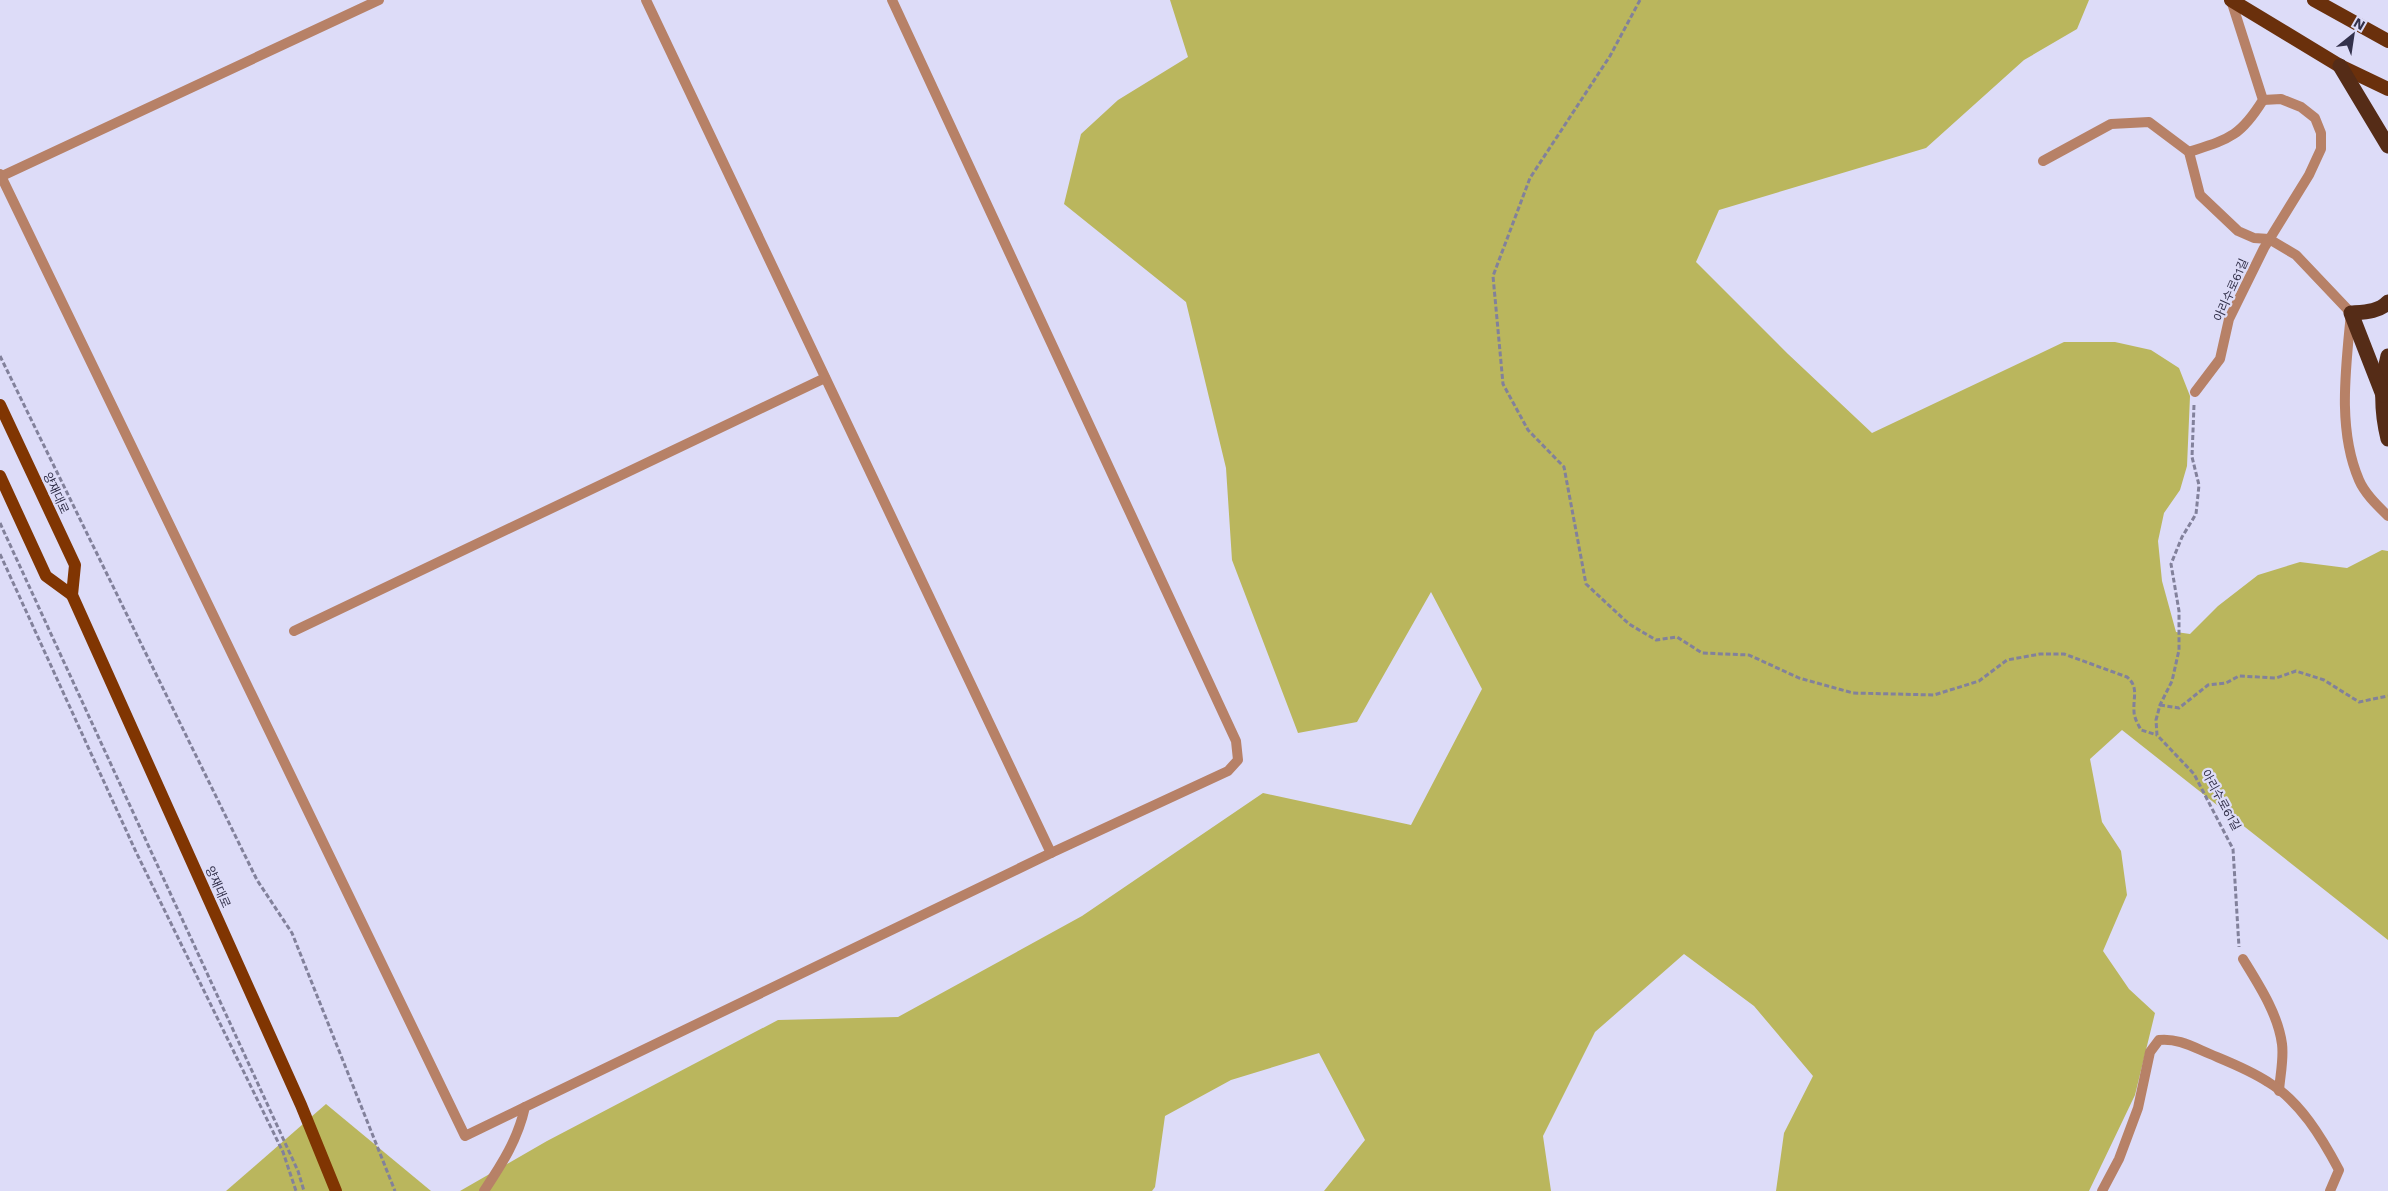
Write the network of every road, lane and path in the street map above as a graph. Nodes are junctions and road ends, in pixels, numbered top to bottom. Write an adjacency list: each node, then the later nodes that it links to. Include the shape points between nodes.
1 (379, 0): 14 (street)
2 (646, 0): 20 (street)
3 (892, 0): 34 (street, via 1236,741 1238,760 1228,771)
4 (1640, 0): 33 (path, 아리수로61길, via 1610,56 1530,178 1493,276 1503,384 1528,430 1564,467 1586,584 1629,624 1656,640 1677,637 1702,653 1749,656 1799,678 1853,693 1934,695 1979,681 2007,660 2040,654 2064,654 2126,677 2133,683 2136,718 2142,730)
5 (2231, 0): 8 (highway); 10 (street)
6 (2314, 0): 7 (highway)
7 (2388, 41)
8 (2340, 66): 9 (highway); 11 (highway)
9 (2388, 89)
10 (2263, 100): 12 (street, via 2243,128 2228,139); 15 (street, 아리수로61길, via 2281,99 2300,108 2315,118 2321,133 2321,150 2309,175)
11 (2388, 146)
12 (2189, 152): 13 (street, via 2149,122 2111,124); 15 (street, via 2200,195 2238,230 2254,238)
13 (2043, 161)
14 (1, 175): 37 (street, via 465,1136)
15 (2269, 239): 17 (street, via 2296,255); 21 (street, 아리수로61길, via 2229,319 2220,359)
16 (2388, 302): 17 (highway, via 2374,310)
17 (2351, 313): 22 (highway); 26 (street, via 2346,417 2351,457 2360,482)
18 (0, 356): 41 (path, via 256,880 292,933)
19 (2388, 356): 22 (highway, via 2382,377)
20 (825, 378): 30 (street); 34 (street)
21 (2195, 392): 32 (path, via 2192,457 2199,485 2196,514 2171,564 2179,611 2179,650 2172,681)
22 (2383, 396): 24 (highway)
23 (0, 405): 29 (main road, 양재대로, via 75,565)
24 (2388, 439)
25 (0, 476): 29 (main road, 양재대로, via 46,576)
26 (2388, 516)
27 (0, 523): 39 (path, via 294,1162)
28 (0, 554): 38 (path, via 136,852 283,1152)
29 (72, 596): 40 (main road, 양재대로, via 302,1105)
30 (294, 631)
31 (2388, 696): 32 (path, via 2360,702 2324,680 2296,670 2276,678 2239,676 2226,683 2208,685 2179,708)
32 (2160, 704): 33 (path)
33 (2157, 735): 35 (path, 아리수로61길, via 2194,774 2233,849 2238,941)
34 (1051, 852): 37 (street)
35 (2243, 960): 36 (street, via 2274,1015 2282,1044)
36 (2280, 1091): 43 (street, via 2231,1063 2172,1039 2159,1040 2150,1052 2138,1108 2126,1142); 44 (street, via 2294,1103 2324,1141 2339,1170)
37 (525, 1107): 42 (street, via 510,1150)
38 (296, 1191)
39 (304, 1191)
40 (336, 1191)
41 (395, 1191)
42 (484, 1191)
43 (2102, 1191)
44 (2330, 1191)

